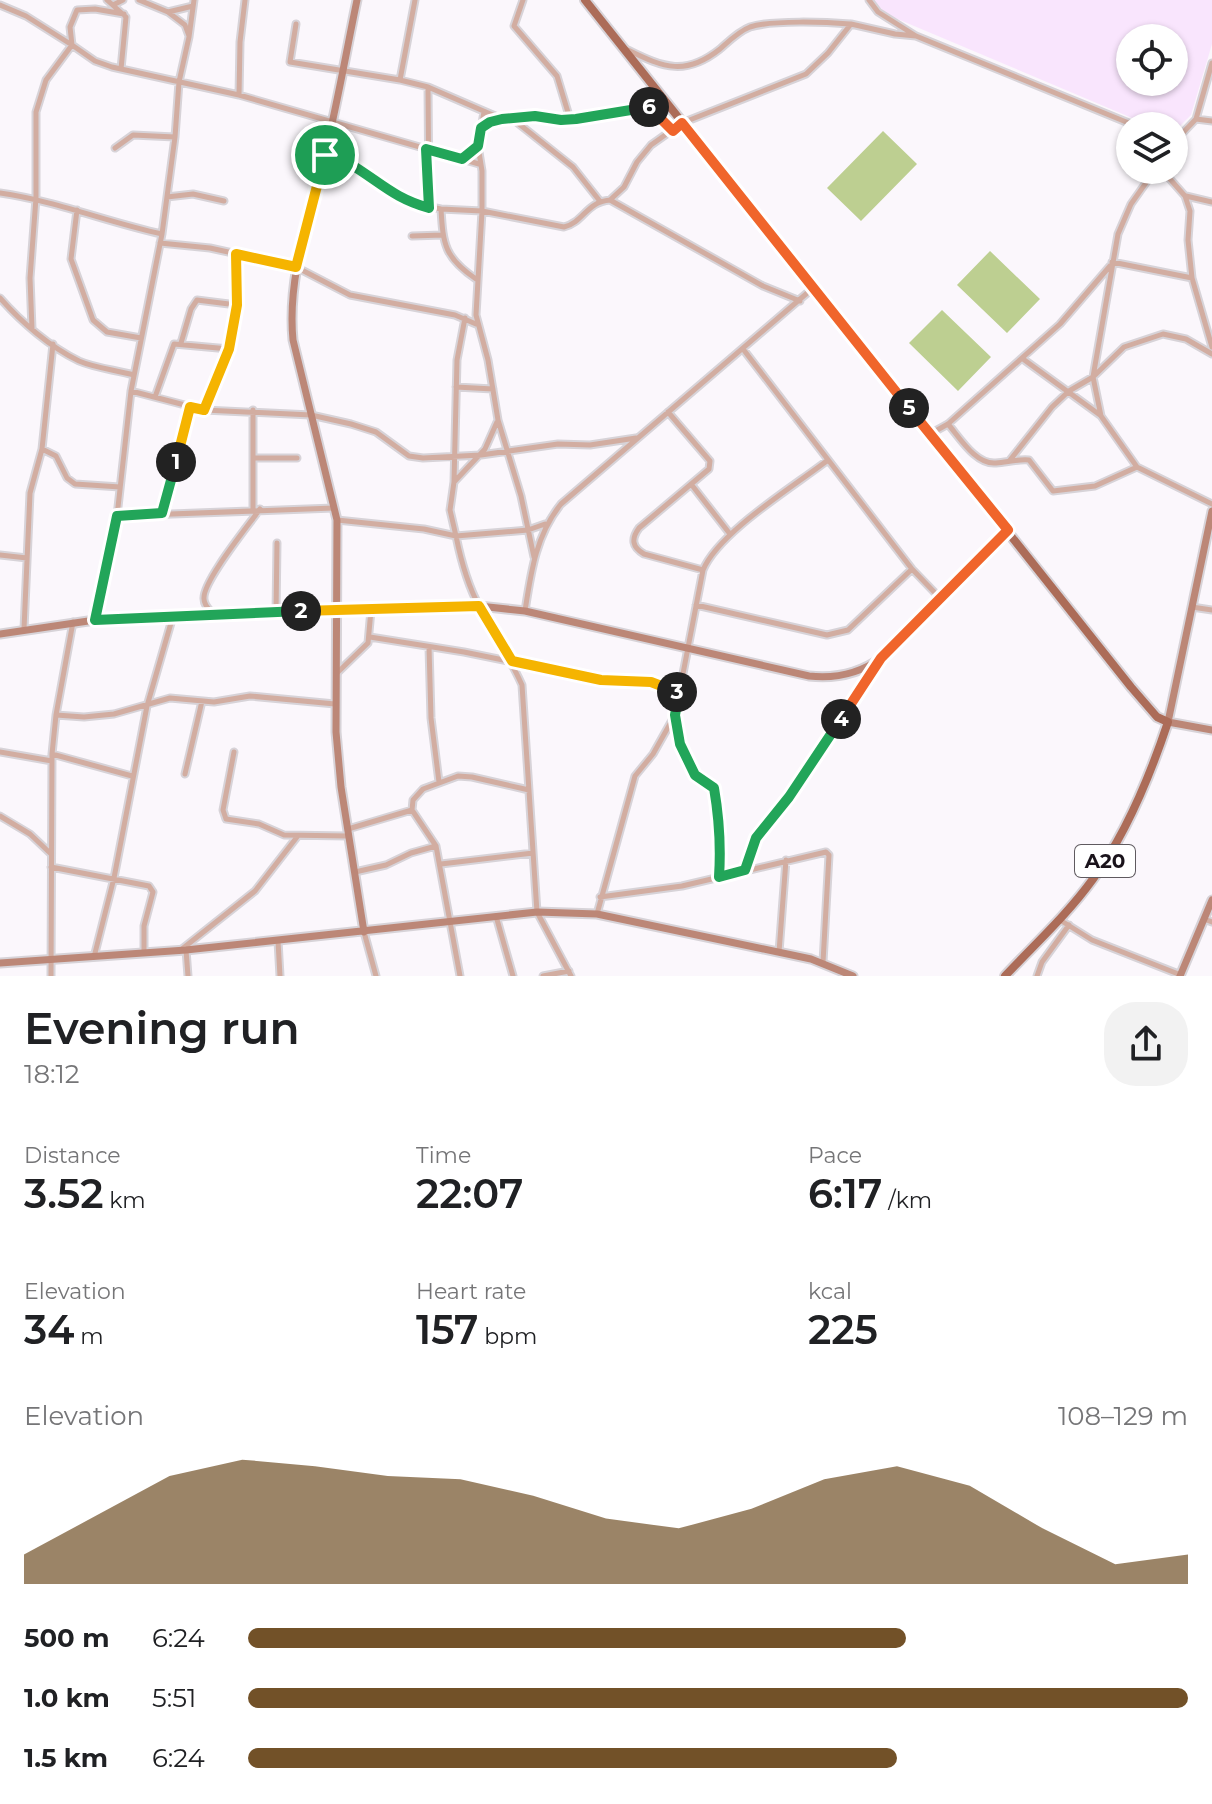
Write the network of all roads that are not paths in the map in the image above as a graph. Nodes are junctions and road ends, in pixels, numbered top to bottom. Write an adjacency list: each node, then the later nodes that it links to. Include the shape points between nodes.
1 (107, 0): 12 (street)
2 (123, 0): 12 (street)
3 (139, 0): 13 (street)
4 (245, 0): 28 (street)
5 (357, 0): 23 (street)
6 (415, 0): 24 (street)
7 (523, 0): 34 (street, via 514,26 557,76)
8 (585, 0): 20 (main road)
9 (869, 0): 17 (street, via 878,12)
10 (193, 3): 13 (street); 18 (street)
11 (0, 5): 19 (street)
12 (113, 5): 14 (street)
13 (168, 12): 18 (street, via 185,25)
14 (124, 14): 19 (street, via 77,10 70,27); 22 (street)
15 (296, 24): 23 (street, via 290,62)
16 (851, 24): 17 (street); 20 (street, via 761,24 686,67 655,64); 38 (street, via 806,74)
17 (916, 36): 31 (street)
18 (189, 37): 25 (street)
19 (72, 45): 22 (street, via 95,61); 54 (street, via 39,97)
20 (621, 47): 38 (main road)
21 (1212, 63): 35 (street)
22 (121, 69): 25 (street)
23 (342, 72): 24 (street); 37 (street)
24 (400, 80): 26 (street)
25 (179, 82): 28 (street); 42 (street)
26 (428, 87): 27 (street); 29 (street)
27 (442, 93): 29 (street); 30 (street)
28 (239, 95): 37 (street)
29 (427, 103): 45 (street)
30 (484, 112): 32 (street); 40 (street)
31 (1116, 118)
32 (502, 119): 33 (street); 40 (street)
33 (513, 119): 34 (street); 57 (street, via 573,167)
34 (570, 119): 41 (street, via 647,106)
35 (1196, 119): 36 (street); 39 (street)
36 (1212, 121)
37 (332, 123): 45 (street); 46 (street)
38 (682, 123): 41 (street); 72 (main road)
39 (1188, 127)
40 (481, 128): 43 (street)
41 (673, 131): 55 (street, via 643,154)
42 (175, 137): 44 (street, via 133,135); 53 (street)
43 (478, 146): 47 (street); 48 (street)
44 (115, 148)
45 (426, 149): 47 (street); 59 (street)
46 (325, 155): 59 (street, via 354,166 406,201); 69 (street)
47 (462, 159): 48 (street)
48 (479, 164): 62 (street)
49 (1145, 184): 68 (street, via 1118,234)
50 (1174, 184): 52 (street)
51 (0, 193): 54 (street)
52 (1185, 196): 58 (street); 70 (street, via 1191,217)
53 (167, 197): 56 (street, via 193,194); 63 (street)
54 (36, 198): 61 (street); 78 (street)
55 (610, 200): 57 (street); 74 (street, via 763,286)
56 (224, 201)
57 (600, 201): 62 (street, via 564,227)
58 (1212, 202)
59 (429, 208): 60 (street)
60 (441, 209): 62 (street); 64 (street)
61 (77, 210): 63 (street); 79 (street, via 71,259 93,320 107,332)
62 (482, 211): 71 (street)
63 (162, 234): 66 (street)
64 (443, 235): 65 (street); 71 (street, via 454,262)
65 (412, 236)
66 (160, 243): 67 (street); 79 (street)
67 (236, 254): 69 (street); 75 (street)
68 (1112, 264): 70 (street); 86 (street); 88 (street)
69 (296, 267): 76 (street, via 350,295); 98 (street, via 290,315)
70 (1192, 278): 82 (street)
71 (477, 280): 77 (street)
72 (813, 288): 74 (street); 102 (main road)
73 (0, 298): 78 (street)
74 (800, 301): 84 (street)
75 (237, 305): 80 (street, via 197,300); 83 (street)
76 (465, 318): 77 (street); 89 (street)
77 (477, 324): 90 (street)
78 (32, 329): 81 (street)
79 (141, 338): 87 (street)
80 (181, 343): 83 (street); 93 (street, via 172,345)
81 (53, 344): 87 (street, via 79,361); 104 (street)
82 (1212, 347)
83 (229, 349): 95 (street)
84 (743, 349): 97 (street); 110 (street)
85 (1212, 354): 88 (street, via 1186,339 1155,335 1116,352)
86 (1023, 359): 92 (street); 101 (street)
87 (134, 375): 91 (street)
88 (1093, 377): 92 (street); 99 (street)
89 (456, 387): 90 (street); 107 (street)
90 (493, 389): 100 (street)
91 (131, 391): 93 (street); 115 (street)
92 (1069, 391): 99 (street); 111 (street)
93 (155, 397): 94 (street)
94 (190, 407): 95 (street); 120 (street)
95 (204, 410): 96 (street)
96 (253, 410): 98 (street); 108 (street)
97 (668, 412): 103 (street); 114 (street, via 710,461 709,469)
98 (311, 415): 107 (street, via 368,428 409,456); 117 (street)
99 (1101, 416): 112 (street)
100 (498, 420): 105 (street); 106 (street)
101 (948, 424): 102 (street); 111 (street, via 980,460)
102 (930, 434): 125 (main road)
103 (636, 438): 105 (street); 123 (street, via 561,504)
104 (42, 449): 115 (street, via 56,456 75,484); 131 (street, via 30,493)
105 (508, 452): 106 (street); 124 (street)
106 (481, 455): 107 (street); 113 (street)
107 (455, 456): 113 (street)
108 (253, 458): 109 (street); 118 (street)
109 (297, 458)
110 (828, 460): 126 (street); 132 (street)
111 (1010, 460): 112 (street, via 1029,460 1053,491 1095,486)
112 (1137, 467): 116 (street)
113 (454, 482): 127 (street, via 450,510)
114 (691, 484): 126 (street); 133 (street, via 639,528 633,544 644,554)
115 (120, 487): 121 (street)
116 (1212, 504)
117 (335, 508): 118 (street); 122 (street)
118 (256, 509): 120 (street); 143 (street, via 208,582 205,604)
119 (1212, 511): 137 (street)
120 (162, 513): 121 (street)
121 (117, 516): 145 (street)
122 (337, 520): 127 (street); 139 (street)
123 (546, 524): 124 (street); 130 (street)
124 (528, 530): 127 (street); 130 (street)
125 (1008, 530): 134 (street); 161 (main road, via 1139,696)
126 (730, 534): 133 (street)
127 (456, 536): 136 (street)
128 (277, 543): 142 (street)
129 (0, 555): 131 (street)
130 (534, 557): 141 (street)
131 (27, 558): 147 (street)
132 (912, 569): 134 (street); 135 (street, via 848,630 836,634)
133 (703, 570): 135 (street)
134 (939, 597): 152 (street)
135 (696, 605): 151 (street)
136 (479, 606): 138 (street); 141 (street); 153 (street)
137 (1192, 607): 140 (street); 161 (street)
138 (371, 609): 139 (street); 149 (street)
139 (337, 610): 142 (street); 154 (street)
140 (1212, 610)
141 (525, 611): 151 (street)
142 (276, 613): 143 (street)
143 (214, 615): 144 (street)
144 (173, 616): 145 (street); 158 (street)
145 (95, 620): 146 (street)
146 (73, 621): 147 (street); 159 (street)
147 (24, 629): 148 (street)
148 (0, 634)
149 (370, 637): 150 (street); 154 (street)
150 (429, 647): 153 (street); 168 (street)
151 (687, 648): 152 (street, via 822,677 851,674); 155 (street)
152 (881, 658): 180 (street, via 756,838)
153 (512, 661): 155 (street, via 601,680 651,682); 169 (street, via 524,691)
154 (336, 674): 157 (street)
155 (679, 693): 160 (street)
156 (202, 701): 157 (street, via 250,696); 158 (street, via 170,698); 166 (street)
157 (335, 704): 172 (street)
158 (147, 706): 159 (street, via 114,714); 167 (street)
159 (56, 715): 165 (street)
160 (675, 715): 182 (street, via 695,775 714,788 720,820); 184 (street, via 635,776)
161 (1168, 722): 162 (street); 189 (main road, A20, via 1116,842)
162 (1212, 730)
163 (0, 752): 165 (street)
164 (234, 752): 173 (street, via 223,816)
165 (52, 757): 167 (street); 176 (street)
166 (185, 774)
167 (132, 776): 183 (street)
168 (439, 782): 169 (street, via 465,775); 170 (street, via 417,794)
169 (529, 790): 175 (street)
170 (412, 810): 172 (street); 174 (street)
171 (0, 816): 176 (street)
172 (349, 832): 173 (street); 181 (street)
173 (298, 836): 195 (street, via 255,891)
174 (436, 846): 178 (street); 181 (street)
175 (533, 853): 178 (street); 186 (street)
176 (51, 854): 179 (street)
177 (786, 860): 180 (street); 197 (street); 200 (street, via 828,853)
178 (441, 864): 191 (street)
179 (51, 867): 183 (street); 199 (street)
180 (745, 870): 182 (street)
181 (355, 872): 193 (street)
182 (719, 877): 184 (street)
183 (114, 878): 196 (street, via 152,890); 198 (street)
184 (600, 897): 187 (street)
185 (1212, 900): 190 (street)
186 (537, 912): 187 (street); 188 (street); 202 (street)
187 (597, 914): 197 (street)
188 (496, 916): 191 (street); 209 (street)
189 (1060, 920): 192 (street); 212 (main road, A20)
190 (1208, 921): 203 (street)
191 (449, 922): 193 (street); 208 (street)
192 (1069, 925): 203 (street, via 1092,940); 213 (street)
193 (364, 932): 194 (street); 207 (street)
194 (278, 941): 195 (street); 206 (street)
195 (183, 950): 196 (street); 205 (street)
196 (144, 952): 198 (street)
197 (779, 952): 200 (street)
198 (94, 957): 199 (street)
199 (51, 960): 201 (street); 204 (street)
200 (823, 962): 211 (street)
201 (0, 963)
202 (570, 974): 210 (street)
203 (1180, 975)
204 (51, 976)
205 (188, 976)
206 (280, 976)
207 (376, 976)
208 (460, 976)
209 (513, 976)
210 (543, 976)
211 (853, 976)
212 (1005, 976)
213 (1037, 976)

